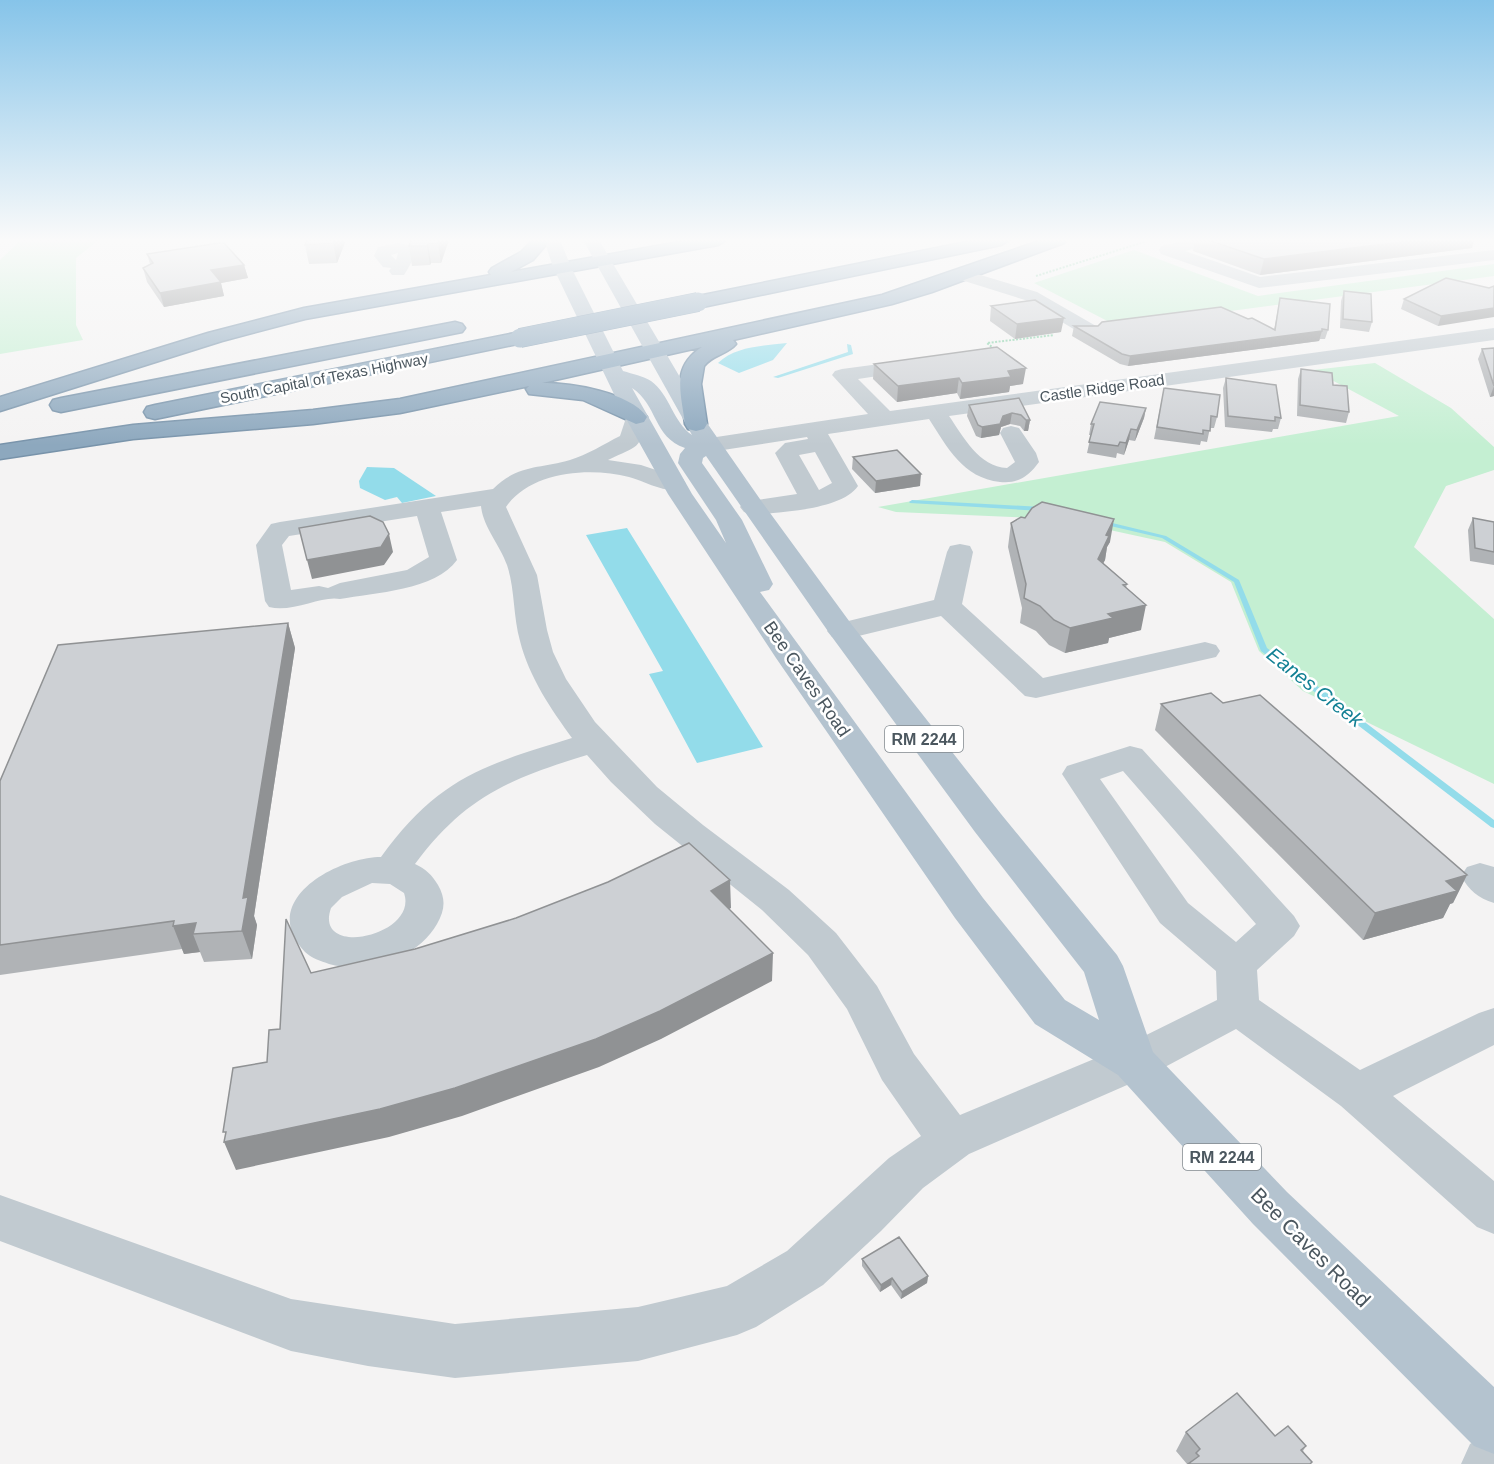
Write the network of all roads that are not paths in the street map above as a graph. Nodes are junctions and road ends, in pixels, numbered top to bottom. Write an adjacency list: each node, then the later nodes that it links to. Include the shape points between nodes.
1 (334, 308): 17 (highway, via 237,331)
2 (583, 308): 14 (main road, Bee Caves Road / RM 2244)
3 (630, 308): 11 (main road, Bee Caves Road / RM 2244)
4 (667, 308): 25 (highway, South Capital of Texas Highway, bridge)
5 (852, 308): 7 (highway)
6 (1052, 308): 9 (street)
7 (817, 317): 11 (highway); 23 (highway, via 720,346 698,358 691,371)
8 (477, 324): 19 (highway, South Capital of Texas Highway)
9 (1089, 330)
10 (1494, 334): 15 (street, Castle Ridge Road)
11 (655, 352): 14 (highway); 23 (main road, Bee Caves Road / RM 2244)
12 (1000, 353): 15 (street)
13 (932, 363): 21 (street, via 842,375)
14 (613, 369): 16 (highway); 20 (main road, Bee Caves Road / RM 2244); 23 (main road, via 650,391 676,436 688,442)
15 (1054, 394): 22 (street, Castle Ridge Road)
16 (419, 402): 20 (highway, via 557,389 604,398); 26 (highway, via 313,417 134,432)
17 (0, 404)
18 (935, 411): 21 (street, Castle Ridge Road); 22 (street, Castle Ridge Road); 22 (street, via 979,468 989,474 1011,475 1022,470 1027,462)
19 (0, 417)
20 (636, 417): 27 (street, via 631,440); 28 (main road, Bee Caves Road / RM 2244)
21 (884, 418): 24 (street, Castle Ridge Road)
22 (1004, 419)
23 (703, 434): 24 (street, Castle Ridge Road); 32 (main road, Bee Caves Road / RM 2244); 37 (main road, via 690,463 729,520)
24 (818, 437): 30 (street, via 788,453); 30 (street, via 846,486 834,494)
25 (0, 443)
26 (0, 452)
27 (573, 466): 28 (street, via 622,469); 29 (street, via 522,478)
28 (674, 484): 37 (main road, Bee Caves Road / RM 2244)
29 (498, 496): 31 (street); 38 (street, via 493,507 520,563 537,651 552,683)
30 (812, 499): 32 (street)
31 (427, 507): 31 (street, via 443,560 415,577 279,601 269,545 280,530)
32 (753, 507): 35 (main road, Bee Caves Road / RM 2244)
33 (960, 552): 34 (street)
34 (947, 606): 35 (street); 36 (street, via 1036,689)
35 (842, 631): 43 (main road, Bee Caves Road / RM 2244, via 988,823 1104,966)
36 (1205, 651)
37 (791, 657): 43 (main road, Bee Caves Road / RM 2244, via 969,908 1050,1012)
38 (594, 742): 39 (street, via 473,786 407,846); 45 (street, via 652,802 791,912 824,946 872,1013 897,1065 918,1097)
39 (391, 870)
40 (1236, 965): 40 (street, via 1280,926 1130,758 1079,774 1174,913); 41 (street)
41 (1239, 1008): 43 (street); 44 (street)
42 (1494, 1025): 44 (street)
43 (1134, 1062): 45 (street); 48 (main road, Bee Caves Road / RM 2244, via 1270,1208)
44 (1357, 1093): 46 (street)
45 (952, 1140): 47 (street, via 906,1173 805,1269 737,1309 638,1334 455,1351 291,1325)
46 (1494, 1211)
47 (0, 1218)
48 (1494, 1426)
49 (1494, 1460): 50 (street)
50 (1490, 1464)

